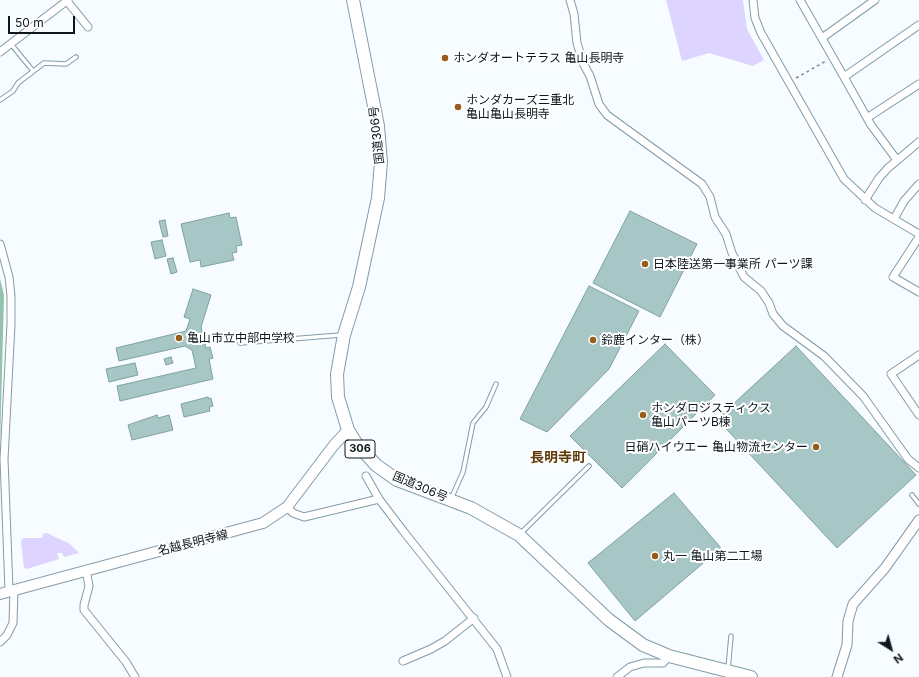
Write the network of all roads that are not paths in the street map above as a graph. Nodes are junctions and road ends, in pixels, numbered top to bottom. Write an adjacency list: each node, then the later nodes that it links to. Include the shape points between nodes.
1 (353, 0): 26 (highway, 国道306号 / 306, via 378,126 381,162 378,198 359,287)
2 (570, 0): 33 (street, via 574,14 576,43 599,104 607,115 702,184 744,277 761,291 769,302 773,314 783,326 824,356 863,396 908,459)
3 (753, 0): 21 (street, via 755,18 761,34 844,179)
4 (800, 0): 9 (street)
5 (875, 0): 9 (street)
6 (67, 1): 8 (street); 10 (street)
7 (919, 25): 14 (street)
8 (88, 27)
9 (822, 38): 14 (street)
10 (11, 43): 11 (street); 13 (lane)
11 (0, 52)
12 (76, 57): 13 (lane, via 66,64 44,63)
13 (33, 71): 16 (lane)
14 (844, 77): 17 (street)
15 (919, 84): 17 (street)
16 (0, 100)
17 (867, 118): 19 (street)
18 (919, 142): 19 (street)
19 (897, 160): 21 (street, via 879,178)
20 (919, 184): 22 (street, via 904,201)
21 (865, 200): 22 (street)
22 (894, 219): 23 (street)
23 (919, 236): 25 (street, via 893,277)
24 (0, 244): 43 (street, via 11,296 4,459)
25 (919, 292)
26 (344, 335): 27 (lane); 31 (highway, 国道306号 / 306, via 336,387)
27 (240, 343)
28 (919, 355): 30 (street, via 891,374)
29 (496, 384): 37 (lane, via 486,407 473,423 463,472)
30 (919, 415)
31 (348, 430): 37 (highway, 国道306号 / 306, via 376,466 397,480); 39 (main road, 名越長明寺線)
32 (589, 466): 41 (lane)
33 (919, 468)
34 (366, 476): 36 (street)
35 (912, 495): 38 (lane)
36 (379, 499): 39 (street, via 304,517 293,513); 44 (street)
37 (450, 500): 41 (highway, 国道306号 / 306)
38 (919, 504)
39 (287, 507): 42 (main road, 名越長明寺線, via 272,519 249,529)
40 (919, 520): 54 (street, via 885,568 853,604 848,621 847,645)
41 (519, 534): 47 (highway, 国道306号 / 306, via 626,635 655,652)
42 (86, 570): 43 (main road, 名越長明寺線); 50 (street, via 89,586 84,610)
43 (8, 591): 46 (street, via 13,623)
44 (474, 618): 48 (street, via 445,641); 51 (street, via 497,649)
45 (731, 636): 49 (lane)
46 (0, 642)
47 (669, 656): 49 (highway, 国道306号 / 306); 52 (street, via 663,663 644,663 630,667)
48 (403, 661)
49 (727, 672): 53 (highway, 国道306号 / 306)
50 (135, 677)
51 (507, 677)
52 (617, 677)
53 (751, 677)
54 (837, 677)

